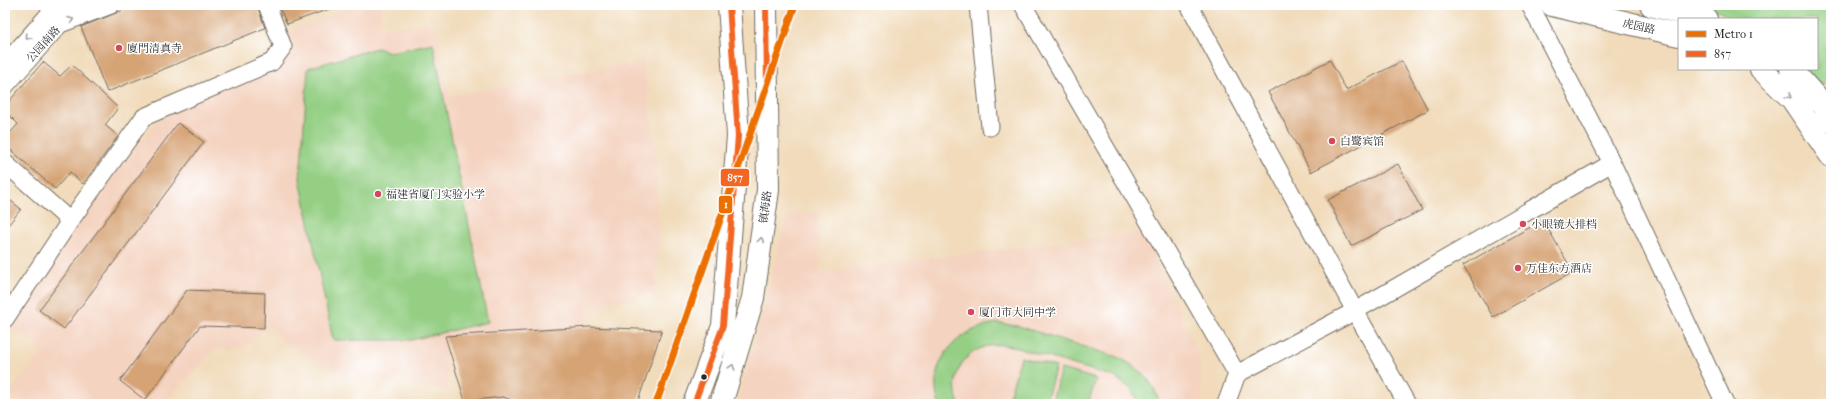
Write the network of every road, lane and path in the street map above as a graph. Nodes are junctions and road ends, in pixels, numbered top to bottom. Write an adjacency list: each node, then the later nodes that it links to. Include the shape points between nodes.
1 (69, 5): 12 (street, 公园南路)
2 (111, 5): 18 (street, 公园南路, one-way to 2, via 60,24)
3 (267, 5): 24 (street, via 283,46 272,62 144,117)
4 (729, 5): 28 (main road, via 738,136 723,326)
5 (766, 5): 29 (main road, 镇海路, one-way to 5, via 753,298 768,190)
6 (978, 5): 20 (street)
7 (1023, 5): 27 (street)
8 (1189, 5): 25 (street)
9 (1530, 5): 23 (street)
10 (1552, 5): 14 (main road, 虎园路)
11 (1651, 5): 13 (main road)
12 (50, 9): 15 (street, 公园南路, one-way to 15)
13 (1702, 18)
14 (1678, 35)
15 (5, 64)
16 (1762, 70): 21 (main road, one-way to 21, via 1792,99)
17 (1792, 70): 19 (main road, via 1824,106)
18 (5, 86)
19 (1831, 121)
20 (990, 127)
21 (1831, 156)
22 (5, 163): 24 (street)
23 (1612, 163): 25 (street); 32 (street)
24 (70, 221): 26 (street)
25 (1354, 311): 27 (street); 31 (street)
26 (5, 319)
27 (1236, 374): 30 (street)
28 (694, 404)
29 (721, 404)
30 (1226, 404)
31 (1407, 404)
32 (1725, 404)

